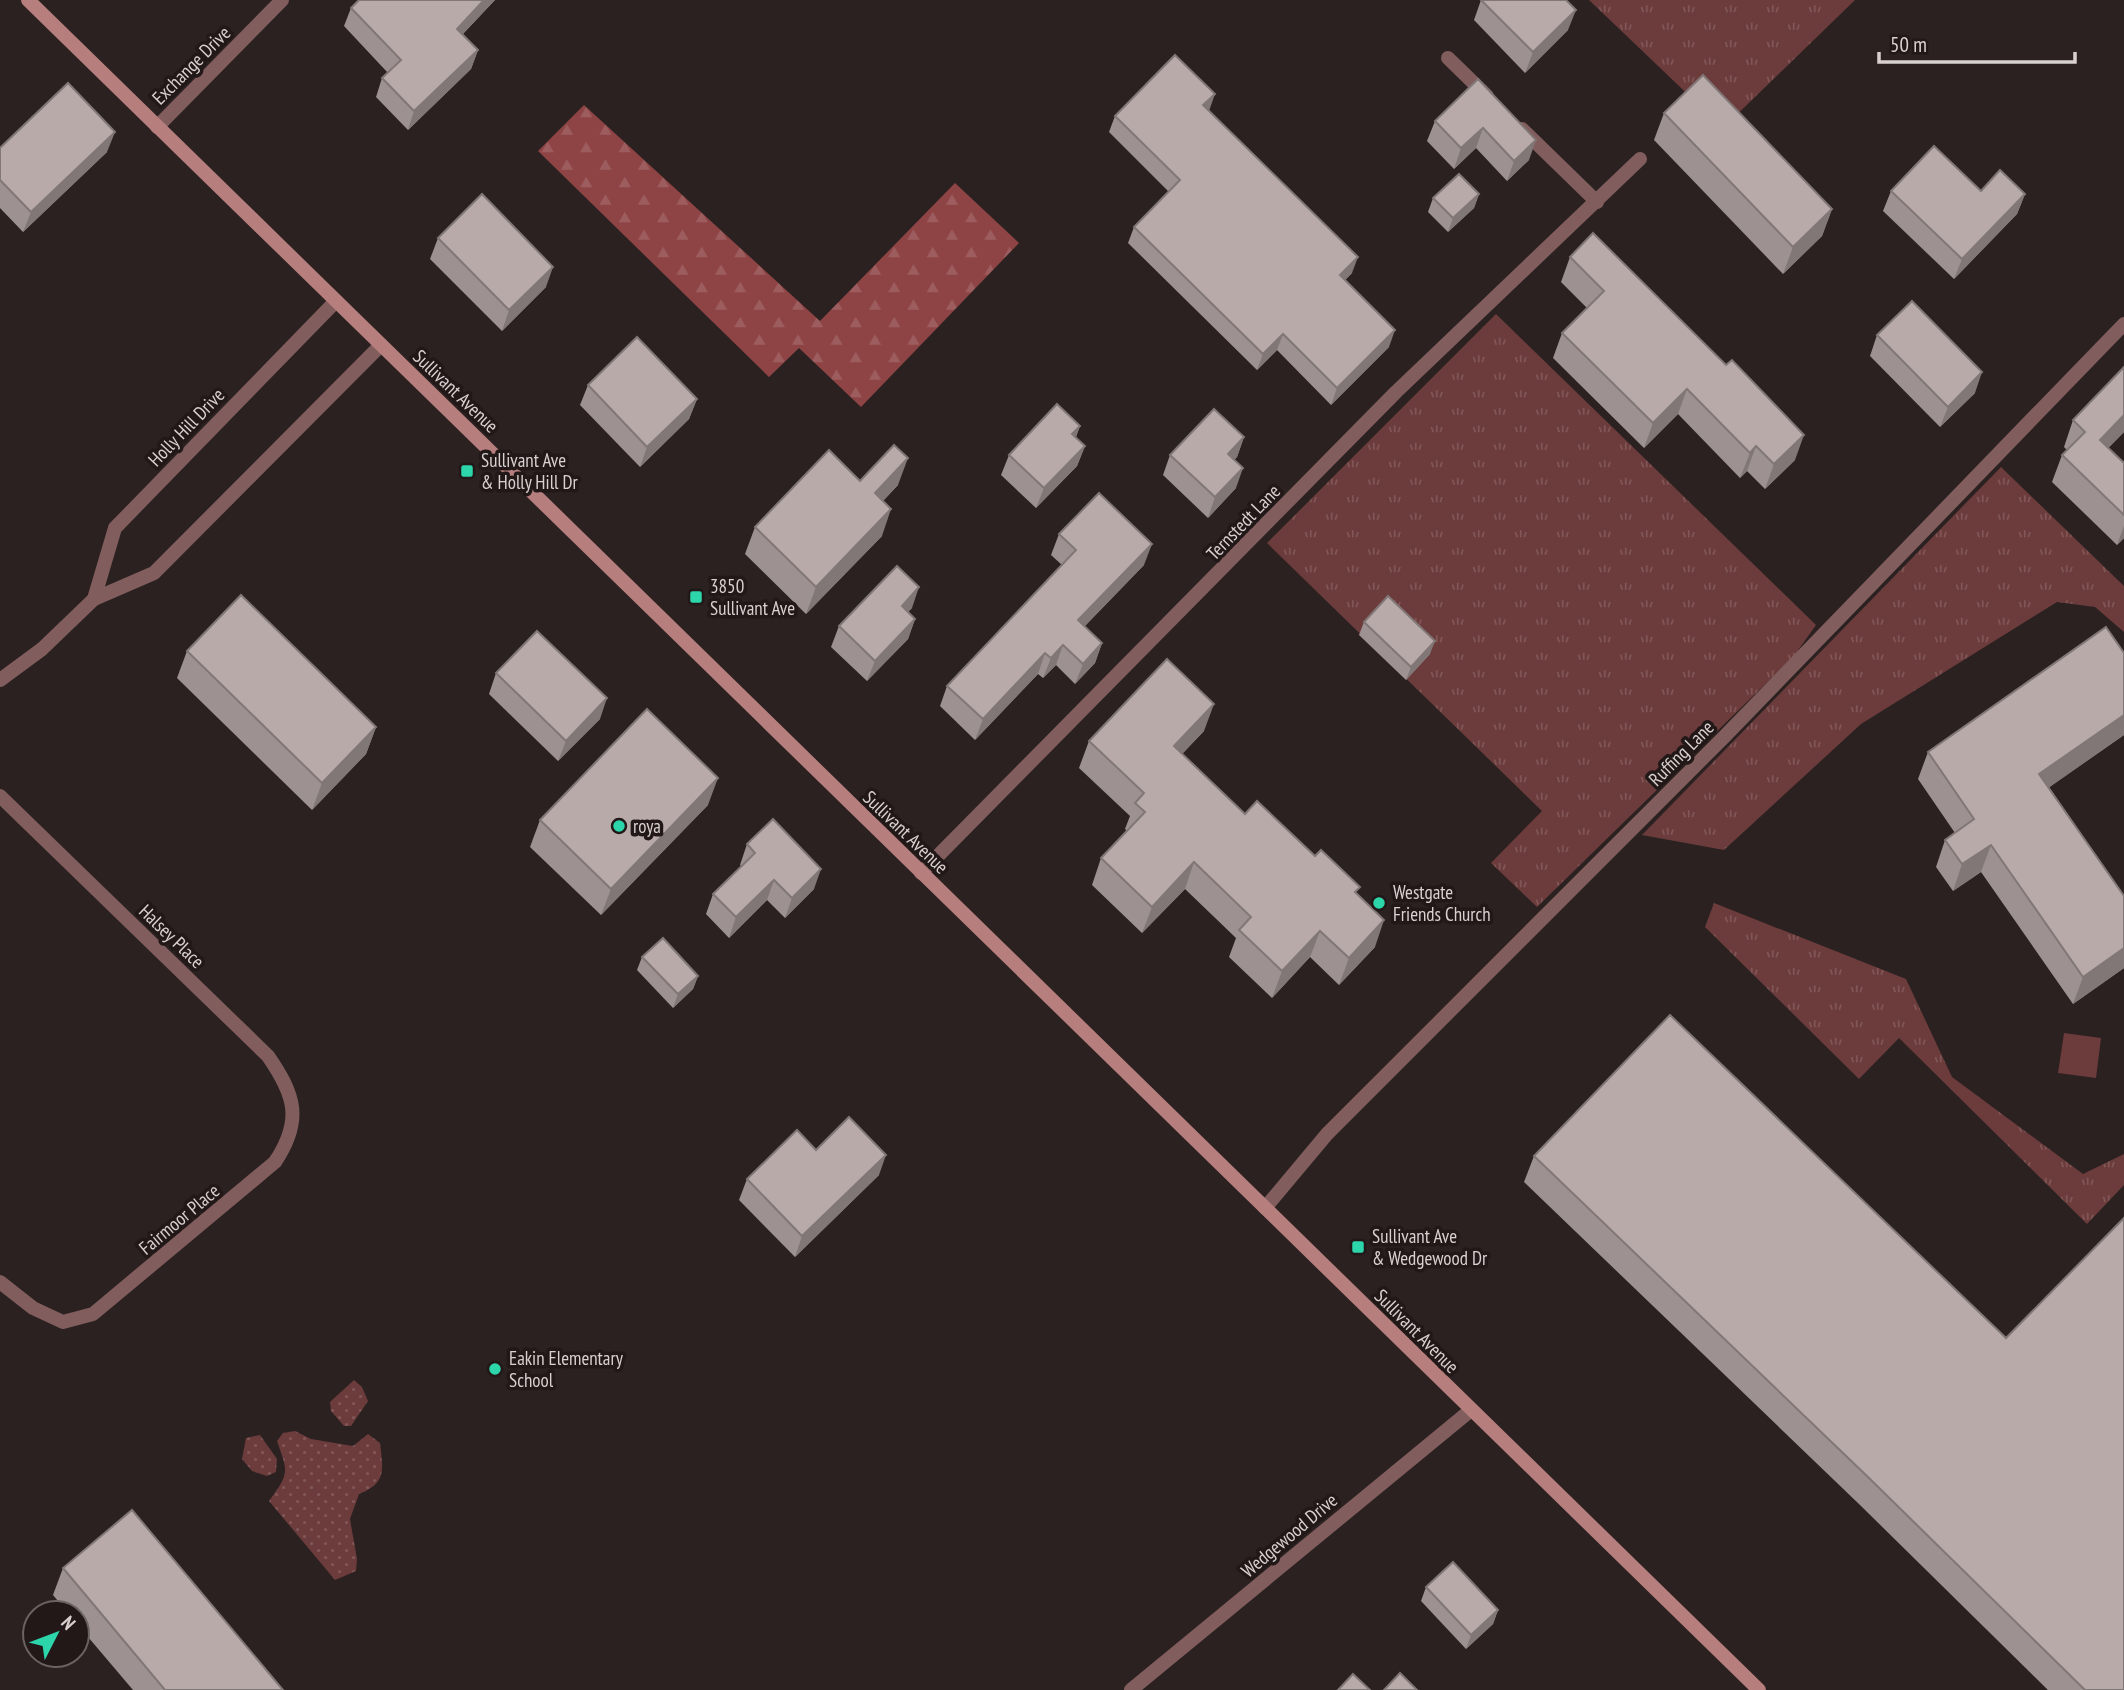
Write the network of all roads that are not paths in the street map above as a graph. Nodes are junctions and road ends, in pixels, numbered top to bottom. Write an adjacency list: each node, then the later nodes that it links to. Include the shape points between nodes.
1 (28, 0): 4 (main road, Sullivant Avenue)
2 (282, 0): 4 (street, Exchange Drive)
3 (1448, 58): 6 (street)
4 (157, 127): 7 (main road, Sullivant Avenue)
5 (1640, 159): 6 (street, Ternstedt Lane)
6 (1597, 202): 13 (street, Ternstedt Lane, via 1396,392)
7 (336, 301): 9 (main road, Sullivant Avenue); 10 (street, Holly Hill Drive, via 115,528)
8 (2124, 324): 15 (street, Ruffing Lane, via 1725,736 1327,1134)
9 (382, 345): 10 (street, Holly Hill Drive, via 154,573); 13 (main road, Sullivant Avenue)
10 (94, 599): 11 (street, Holly Hill Drive, via 42,649)
11 (0, 680)
12 (0, 796): 14 (street, Halsey Place, via 268,1056 285,1080)
13 (921, 873): 15 (main road, Sullivant Avenue)
14 (294, 1118): 16 (street, Fairmoor Place, via 289,1142 275,1162 93,1314 63,1322 33,1308)
15 (1265, 1208): 17 (main road, Sullivant Avenue)
16 (0, 1282)
17 (1471, 1410): 18 (street, Wedgewood Drive); 19 (main road, Sullivant Avenue)
18 (1131, 1690)
19 (1759, 1690)

